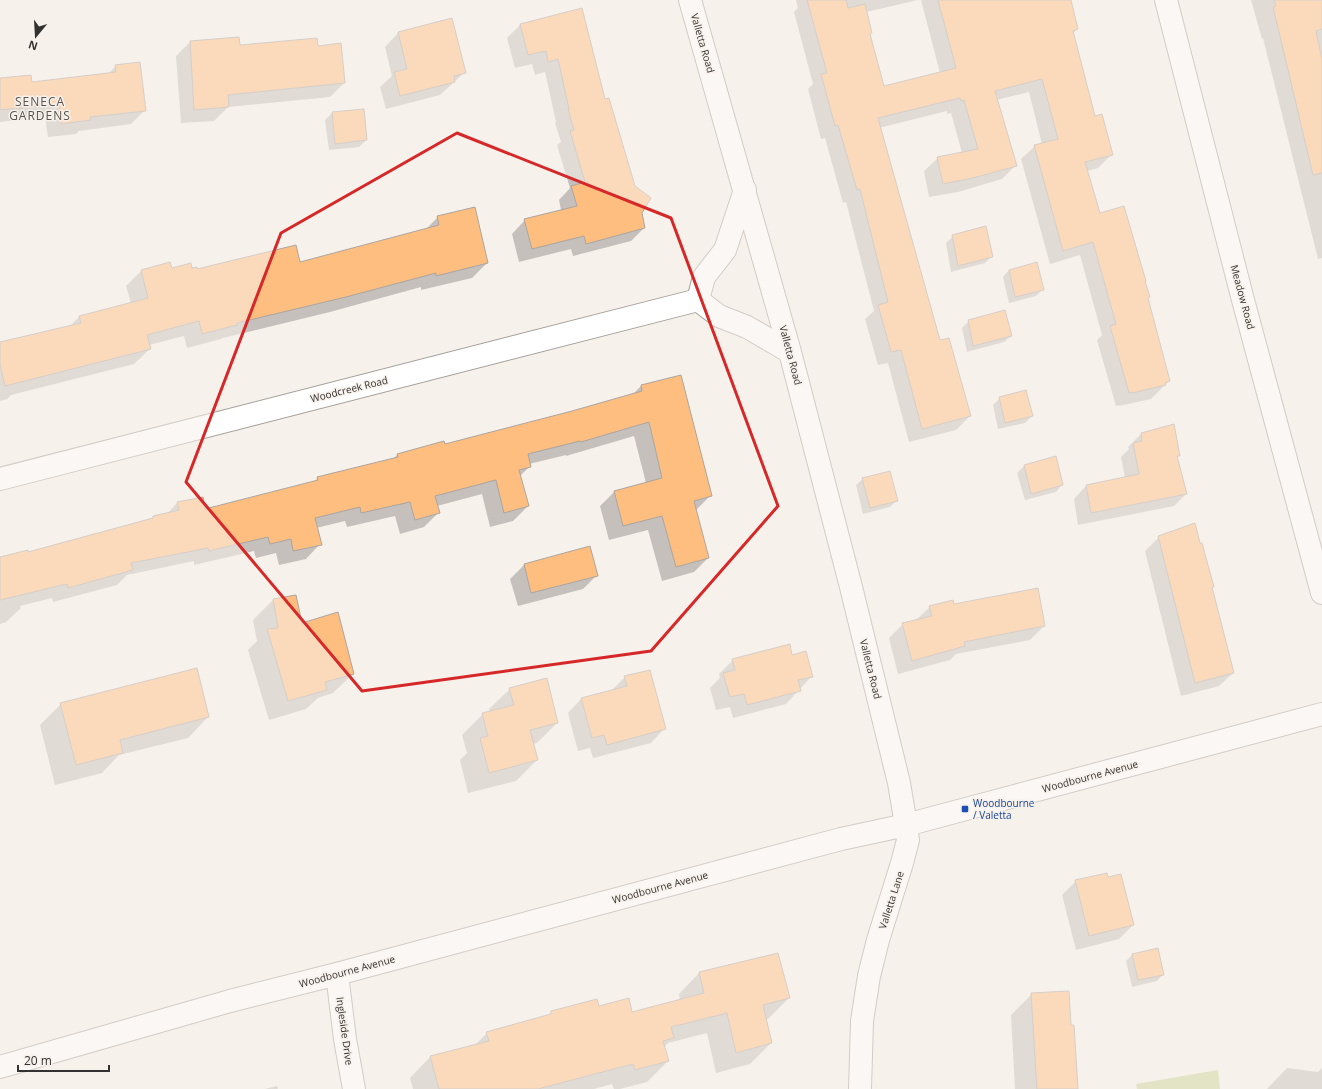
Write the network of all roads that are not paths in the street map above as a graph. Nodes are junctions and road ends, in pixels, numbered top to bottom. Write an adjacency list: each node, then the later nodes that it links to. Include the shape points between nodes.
1 (690, 0): 3 (street, Valletta Road)
2 (1166, 0): 7 (street, Meadow Road)
3 (745, 190): 4 (street, via 725,250 704,277); 5 (street, Valletta Road)
4 (698, 300): 5 (street, via 719,316 747,327); 6 (street, Woodcreek Road)
5 (790, 352): 8 (street, Valletta Road)
6 (0, 479)
7 (1322, 593)
8 (882, 713): 10 (street, Valletta Lane)
9 (1322, 714): 10 (street, Woodbourne Avenue)
10 (906, 825): 11 (street, Woodbourne Avenue, via 841,839); 14 (street, Valletta Lane, via 908,840 869,976 862,1021)
11 (337, 974): 12 (street, Woodbourne Avenue, via 230,1001); 13 (street, Ingleside Drive)
12 (0, 1067)
13 (354, 1089)
14 (860, 1089)

